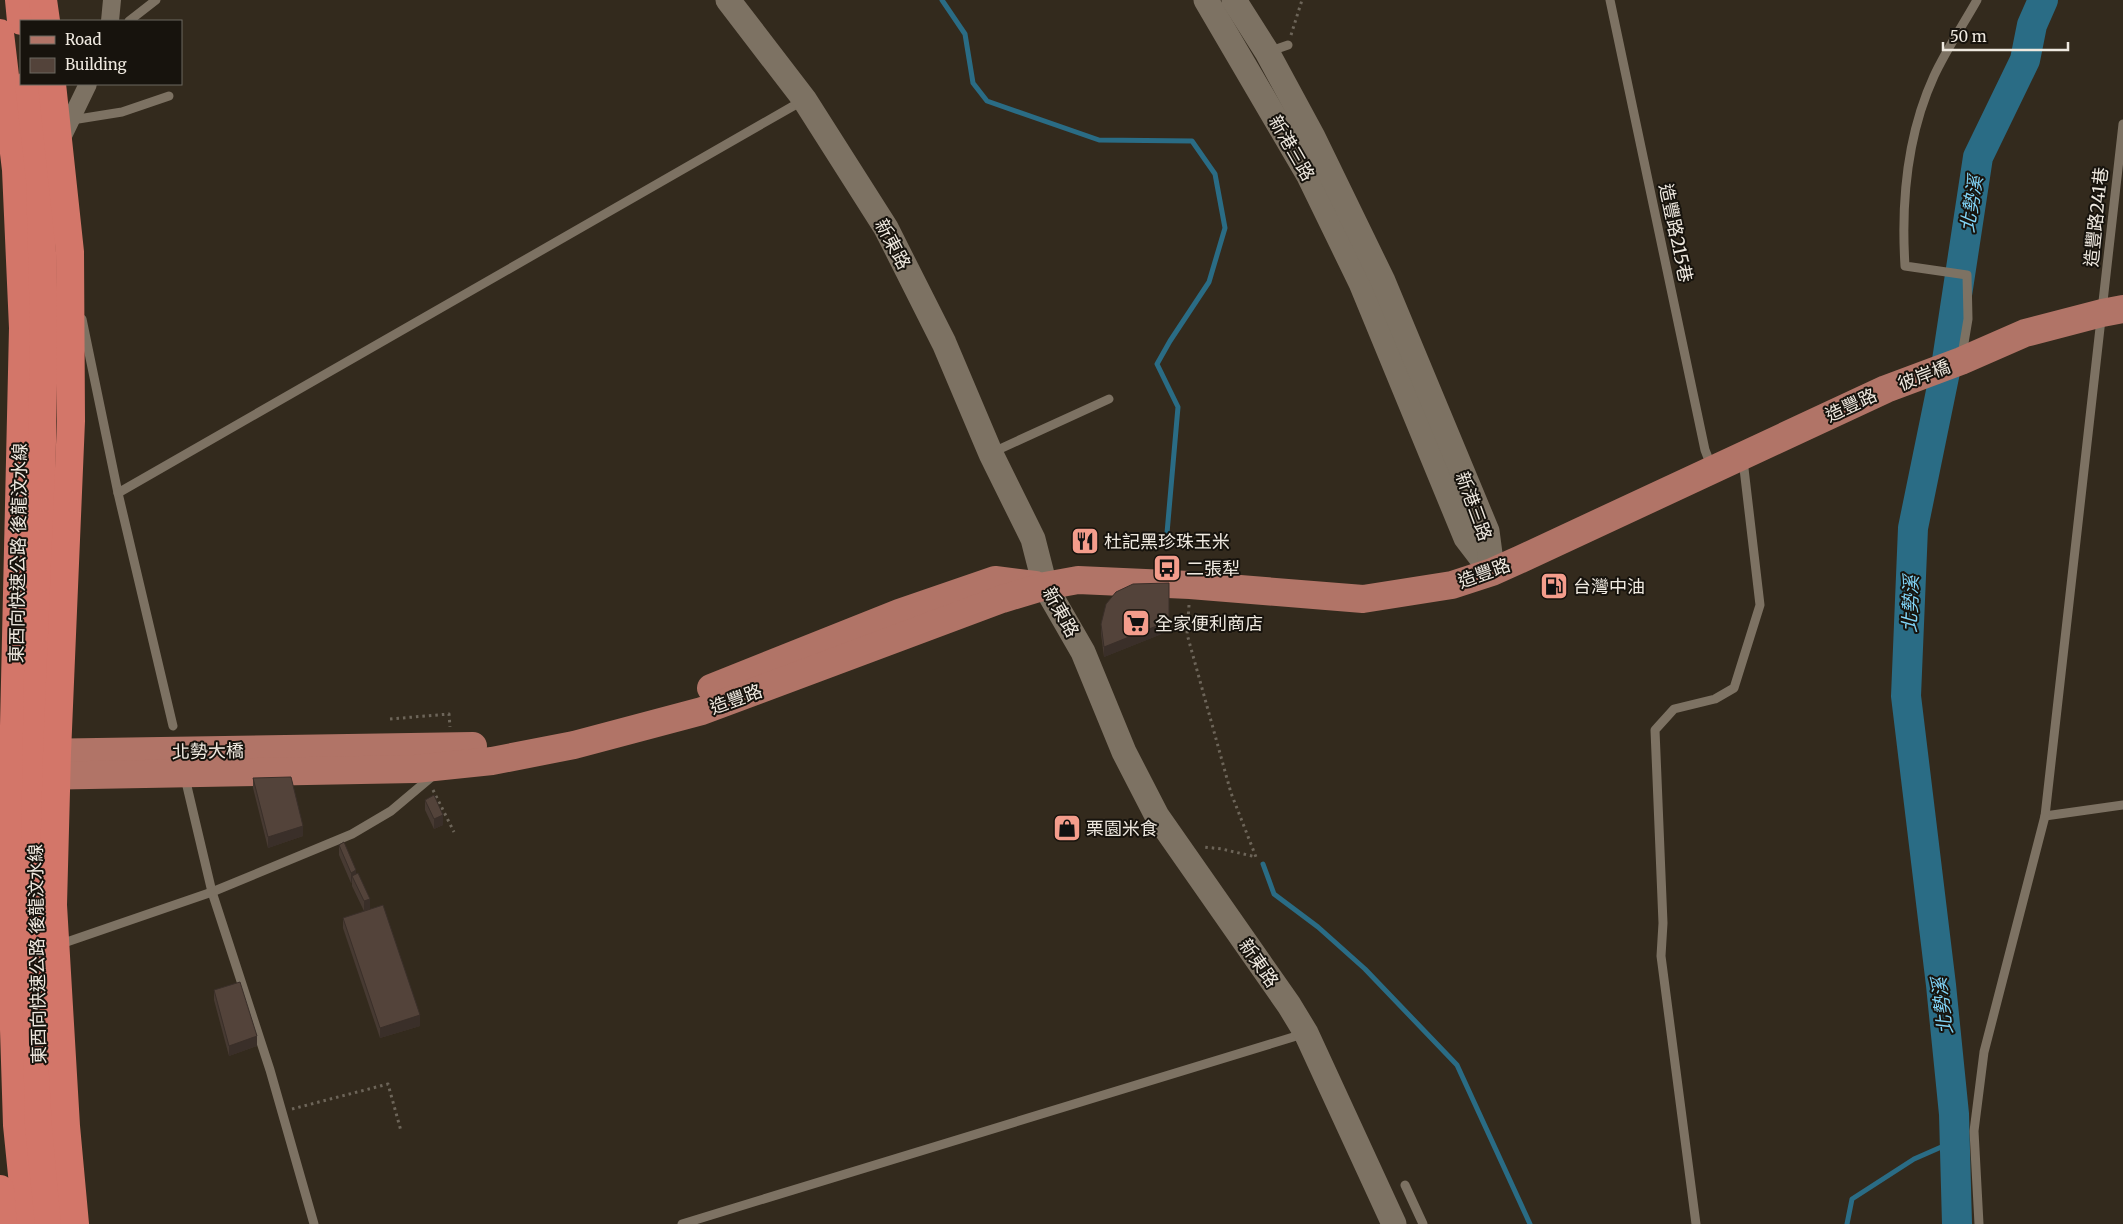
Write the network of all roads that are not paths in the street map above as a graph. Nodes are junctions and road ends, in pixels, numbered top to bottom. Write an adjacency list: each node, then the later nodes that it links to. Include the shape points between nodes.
1 (19, 0): 10 (highway)
2 (43, 0): 11 (highway)
3 (112, 0): 12 (street)
4 (156, 0): 13 (lane)
5 (728, 0): 20 (main road, 新東路)
6 (1206, 0): 15 (main road, 新港三路)
7 (1234, 0): 15 (main road, 新港三路)
8 (1610, 0): 30 (lane, 造豐路215巷, via 1705,450)
9 (1977, 0): 25 (lane, via 1934,76 1918,118 1902,224 1905,266 1967,275 1968,319)
10 (21, 20)
11 (46, 20)
12 (110, 20)
13 (130, 20)
14 (0, 33): 48 (highway, 東西向快速公路 後龍汶水線, via 16,170 23,328 10,903 17,1125)
15 (1262, 55): 32 (main road, 新港三路, via 1312,137 1383,281 1486,530)
16 (29, 85): 50 (highway, 東西向快速公路 後龍汶水線, via 40,180 44,326 34,905 40,1127)
17 (52, 85): 37 (highway, via 70,252 71,421)
18 (88, 85): 21 (street)
19 (169, 96): 21 (lane, via 122,112)
20 (804, 99): 28 (main road, 新東路, via 886,228 944,343); 31 (lane)
21 (72, 120): 43 (street, via 49,162 28,234)
22 (2123, 124): 24 (lane, 造豐路241巷)
23 (51, 172): 31 (lane)
24 (2113, 311): 25 (main road, via 2025,333); 41 (lane, 造豐路241巷)
25 (1961, 361): 26 (main road, 彼岸橋)
26 (1886, 389): 29 (main road, 造豐路)
27 (1109, 399): 28 (lane)
28 (991, 454): 33 (main road, 新東路, via 1033,539)
29 (1743, 454): 30 (main road, 造豐路); 56 (lane, via 1760,605 1734,688 1716,699 1674,709 1655,730 1663,923 1661,956)
30 (1714, 470): 32 (main road, 造豐路)
31 (118, 493): 34 (lane)
32 (1492, 572): 33 (main road, 造豐路, via 1452,585 1362,599 1190,584 1078,580)
33 (1045, 586): 36 (main road, 造豐路, via 995,580 899,613 696,694 570,729 488,745); 44 (main road, 新東路, via 1083,652 1124,752 1157,816)
34 (173, 726)
35 (0, 754): 37 (main road, 北勢大橋)
36 (431, 762): 37 (main road, 北勢大橋); 42 (lane, via 391,811 352,834)
37 (57, 764): 38 (main road, 北勢大橋); 51 (highway, via 53,905)
38 (0, 776)
39 (186, 782): 42 (lane)
40 (2123, 805): 41 (lane)
41 (2046, 816): 57 (lane, 造豐路241巷, via 1984,1052 1974,1131)
42 (212, 892): 43 (lane); 52 (lane)
43 (25, 957): 49 (street, via 28,1132)
44 (1306, 1033): 53 (lane); 54 (main road, 新東路)
45 (1405, 1185): 55 (lane)
46 (0, 1189): 47 (highway)
47 (4, 1224)
48 (27, 1224)
49 (38, 1224)
50 (49, 1224)
51 (75, 1224)
52 (314, 1224)
53 (682, 1224)
54 (1394, 1224)
55 (1423, 1224)
56 (1696, 1224)
57 (1979, 1224)

